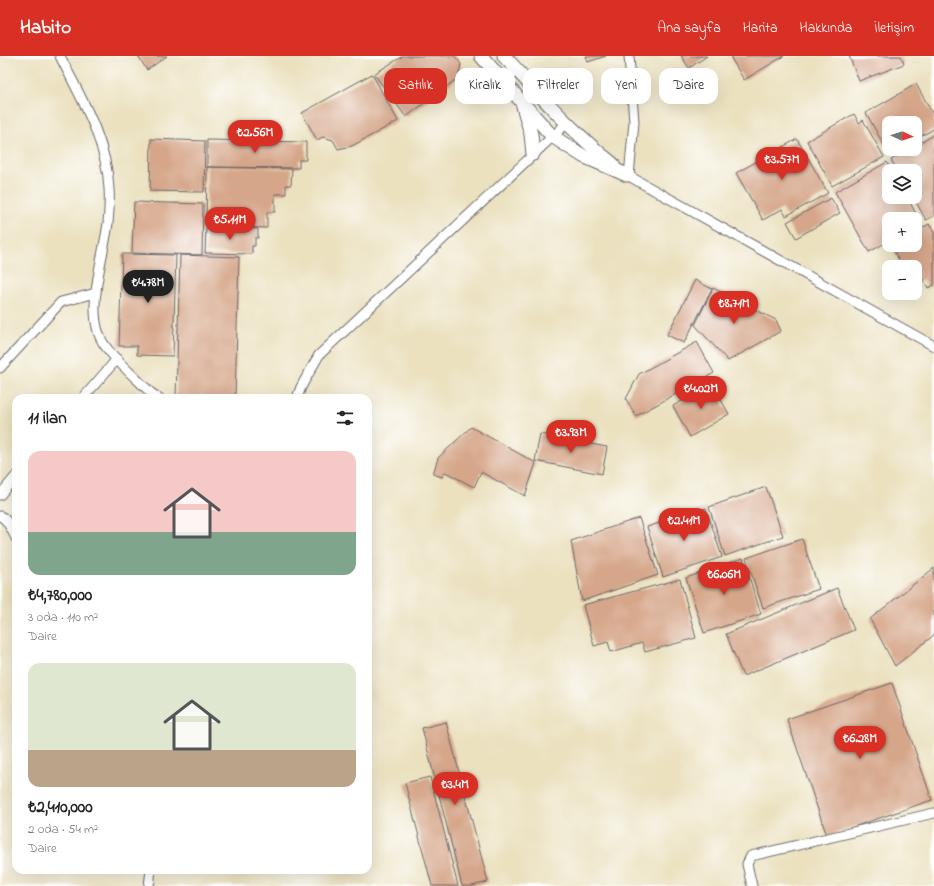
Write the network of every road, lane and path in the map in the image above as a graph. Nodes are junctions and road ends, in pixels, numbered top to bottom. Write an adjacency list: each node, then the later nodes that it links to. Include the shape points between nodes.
1 (60, 56): 10 (street, via 99,138 107,171 108,223)
2 (481, 56): 5 (street)
3 (504, 56): 6 (street)
4 (629, 56): 9 (street, via 634,122)
5 (522, 102): 7 (street); 8 (street, via 531,134)
6 (566, 124): 7 (street); 9 (street, via 592,148)
7 (552, 136): 8 (street); 9 (street, via 583,156)
8 (533, 154): 16 (street, via 319,355)
9 (628, 175): 11 (street)
10 (96, 293): 12 (street, via 94,311 97,329 105,347); 13 (street, via 61,302)
11 (934, 346)
12 (117, 359): 14 (street); 15 (street)
13 (0, 368)
14 (86, 394)
15 (154, 394)
16 (298, 394)
17 (12, 481): 18 (street)
18 (0, 495)
19 (0, 516): 20 (street)
20 (12, 530)
21 (934, 812): 24 (street, via 751,856 747,864)
22 (150, 874): 23 (street)
23 (149, 886)
24 (752, 886)

